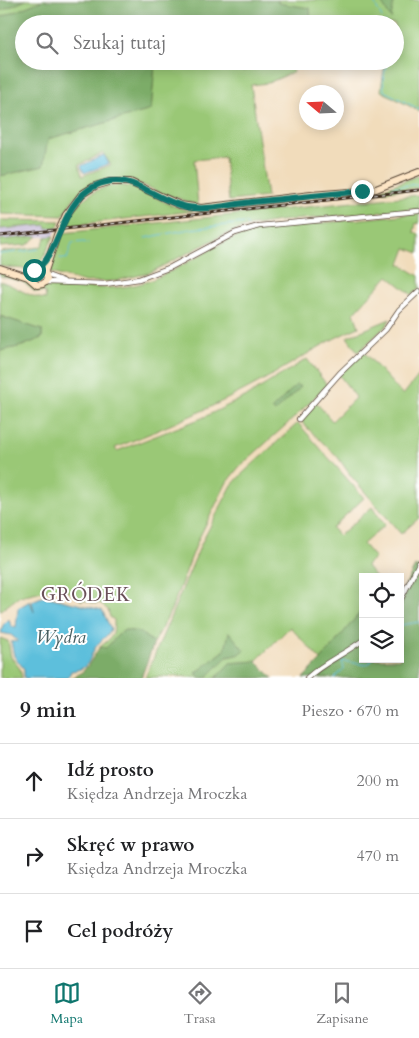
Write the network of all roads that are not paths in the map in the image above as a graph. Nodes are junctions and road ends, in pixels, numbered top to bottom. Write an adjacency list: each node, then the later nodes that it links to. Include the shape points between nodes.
1 (419, 172): 4 (street, bridge, via 367,190 201,208 180,205 130,182 108,182 82,194 66,215)
2 (419, 211): 4 (street, via 259,226 235,233 166,269 139,279 105,284 64,282)
3 (0, 268): 4 (street)
4 (40, 274)
5 (419, 291): 6 (street)
6 (299, 419)
7 (419, 563): 8 (street)
8 (404, 593)
9 (359, 643): 10 (street, via 318,667)
10 (307, 678)

